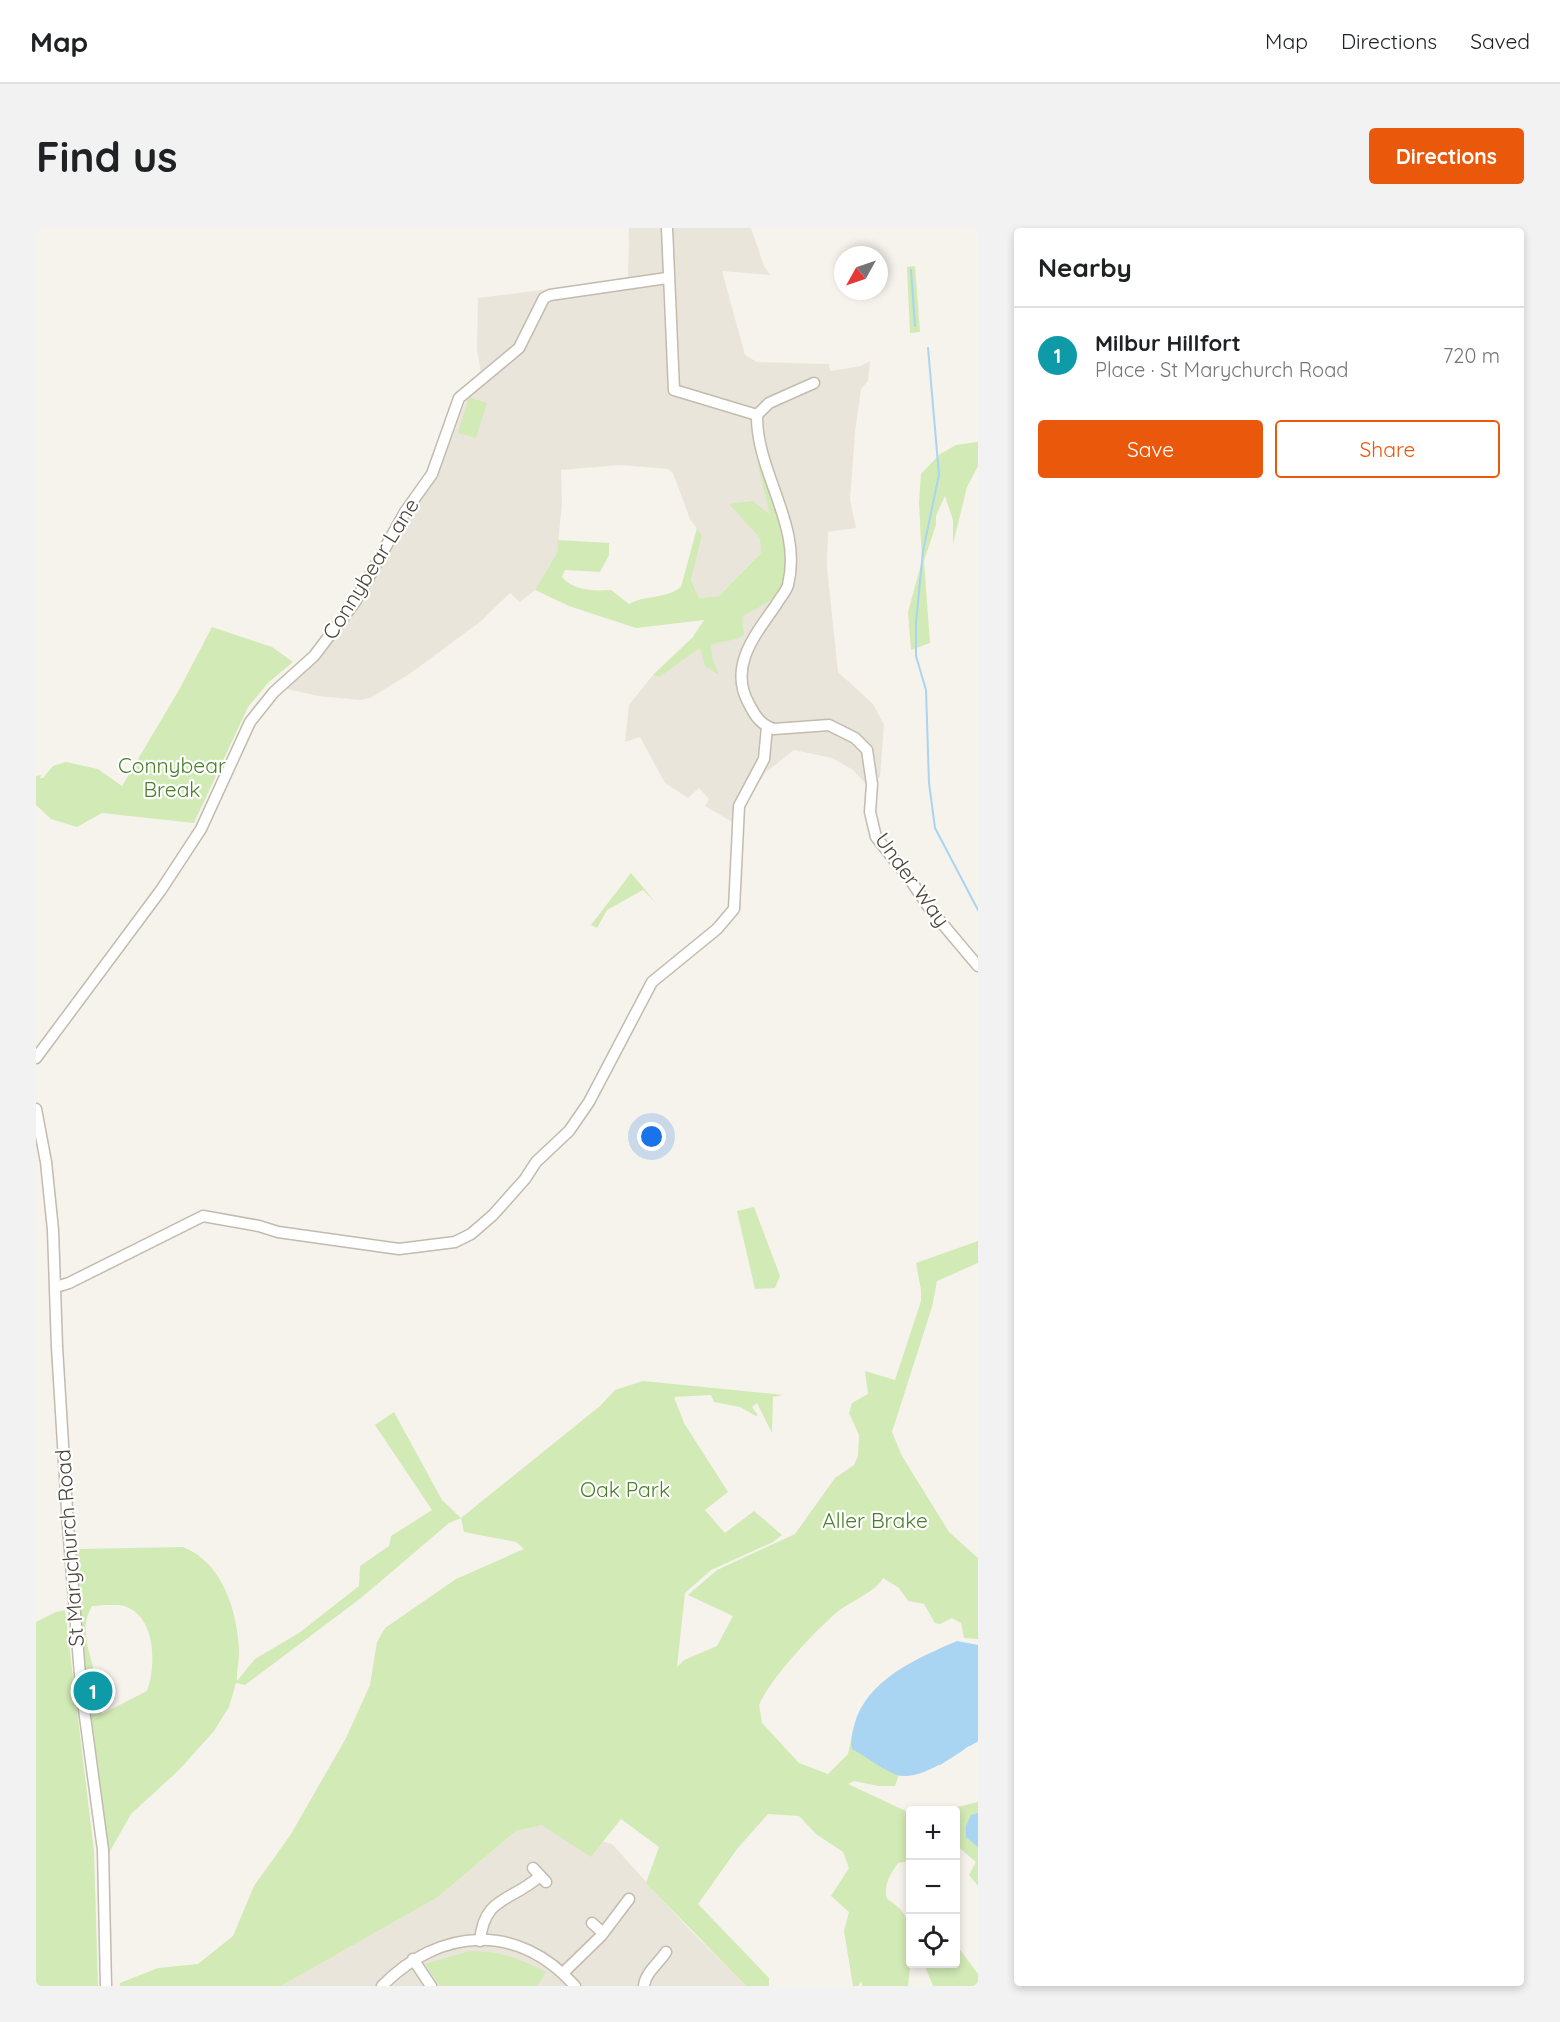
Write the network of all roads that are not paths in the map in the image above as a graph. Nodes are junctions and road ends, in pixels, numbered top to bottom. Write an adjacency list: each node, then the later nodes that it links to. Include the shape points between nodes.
1 (667, 228): 2 (street)
2 (667, 278): 4 (street, via 674,390); 7 (street, Connybear Lane, via 544,298 519,348 459,398 432,474 405,512 355,602 314,656 274,692 250,722 201,829 161,890)
3 (814, 383): 4 (street, via 770,403)
4 (757, 415): 5 (street, via 757,435 786,524 789,554 787,586 751,642 741,668 744,696 755,716)
5 (767, 727): 6 (street, Under Way, via 829,725 855,738 867,750 872,784 870,812 876,837); 9 (street, via 764,759 739,806 734,909 717,929 652,982 589,1102 569,1131 471,1234 455,1242 399,1249 278,1233 203,1216)
6 (978, 966)
7 (36, 1058)
8 (36, 1109): 9 (street, St Marychurch Road, via 46,1162)
9 (56, 1287): 18 (street, St Marychurch Road, via 59,1384 81,1687 103,1850)
10 (540, 1875): 14 (street, via 489,1910 482,1923)
11 (628, 1899): 13 (street)
12 (592, 1923): 13 (street)
13 (603, 1933): 17 (street)
14 (480, 1941): 16 (street, via 454,1942); 17 (street, via 524,1948)
15 (660, 1955): 22 (street)
16 (413, 1959): 19 (street); 20 (street)
17 (563, 1973): 21 (street)
18 (106, 1986)
19 (382, 1986)
20 (431, 1986)
21 (575, 1986)
22 (644, 1986)

